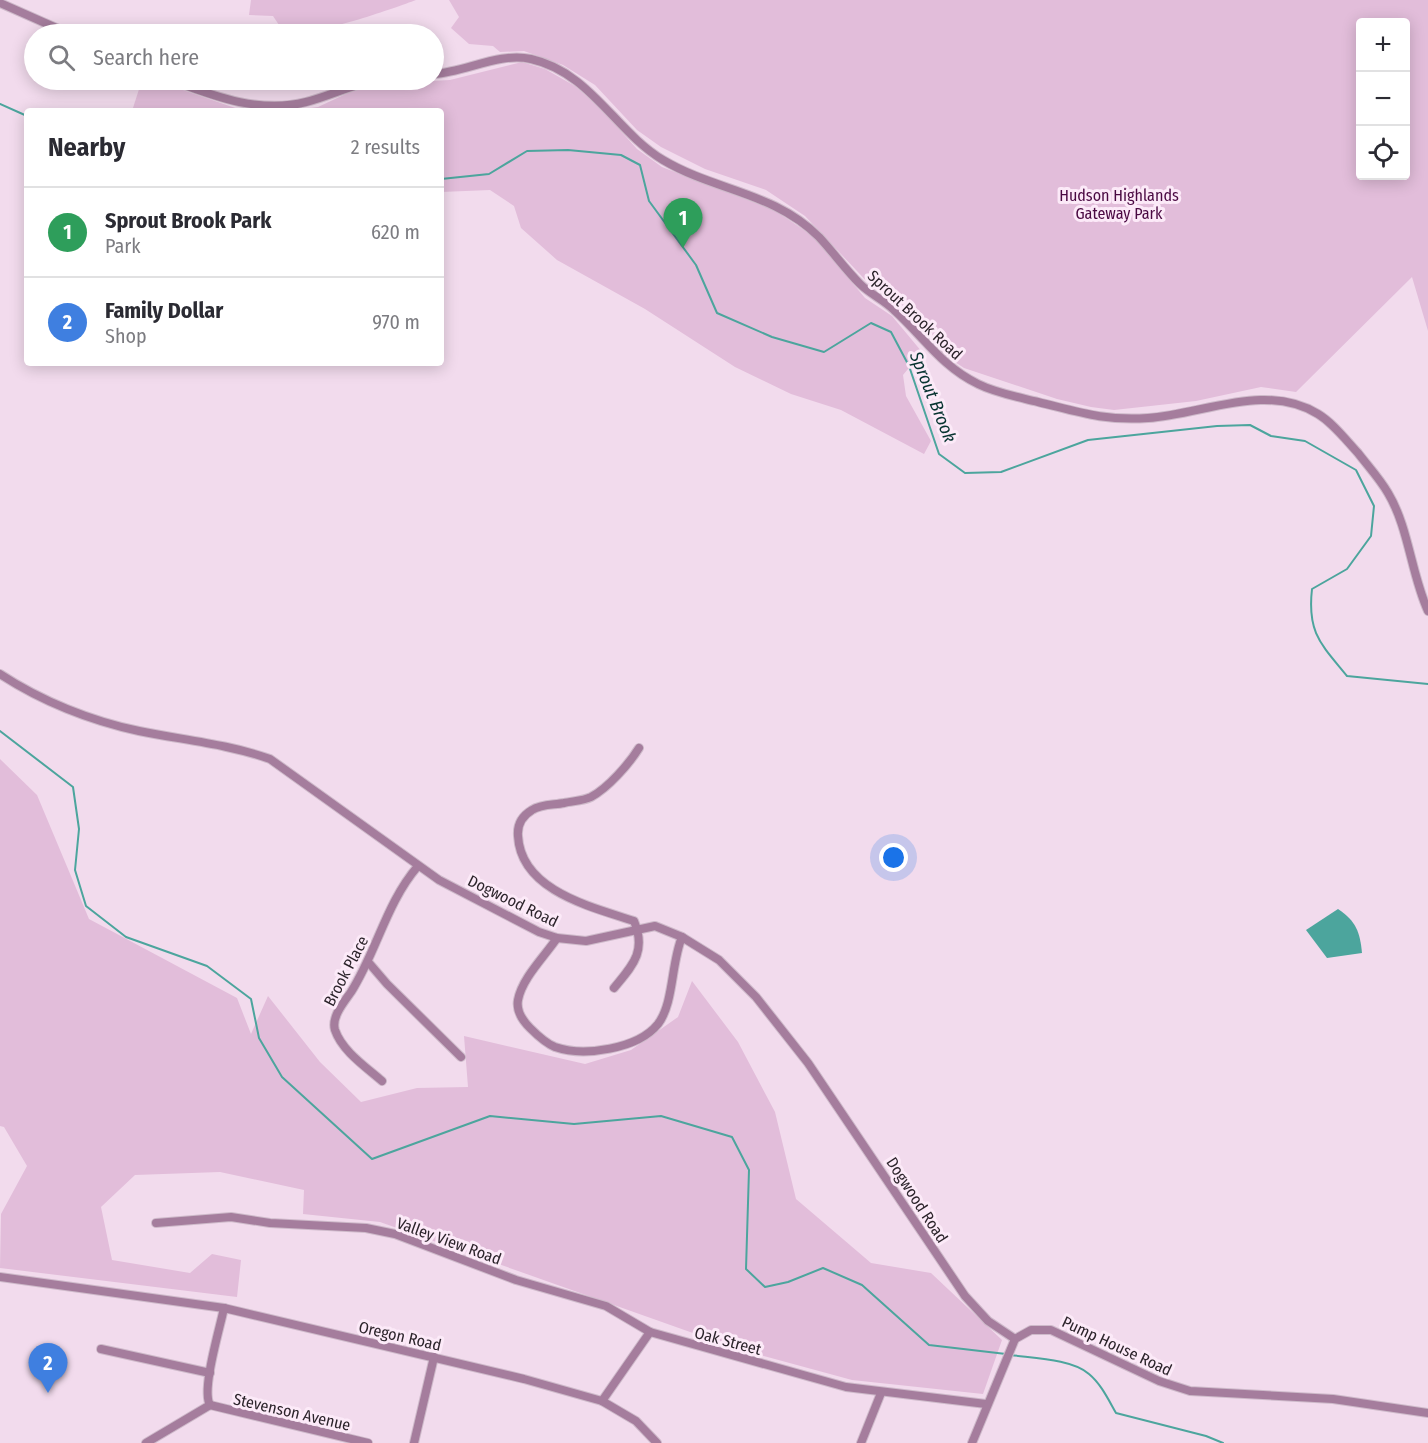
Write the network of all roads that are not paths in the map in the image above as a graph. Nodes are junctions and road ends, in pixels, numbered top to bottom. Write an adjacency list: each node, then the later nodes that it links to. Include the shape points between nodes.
1 (0, 3): 2 (street)
2 (47, 24)
3 (444, 72): 6 (street, Sprout Brook Road, via 519,57 555,68 585,87 661,159 775,204 795,217 941,360 981,386 1108,418 1176,415 1265,399 1294,402 1308,408 1348,441 1389,493)
4 (202, 90): 5 (street, via 249,105 281,106)
5 (345, 90)
6 (1428, 611)
7 (0, 674): 9 (street, Dogwood Road, via 76,712 137,731 246,750 270,759)
8 (639, 748): 10 (street, via 629,763 591,796 533,809 518,826 521,852 535,874 581,903 634,921)
9 (418, 866): 12 (street, Dogwood Road); 13 (street, Brook Place, via 396,895)
10 (637, 929): 11 (street, Dogwood Road, via 655,926); 12 (street, Dogwood Road, via 597,940); 14 (street, via 636,961)
11 (682, 937): 12 (street, via 675,953 667,1004 657,1026 631,1044 601,1050 550,1044 520,1015 518,999 523,987); 21 (street, Dogwood Road, via 732,971 787,1034 965,1296 988,1321)
12 (557, 938)
13 (369, 963): 15 (street); 16 (street, Brook Place, via 341,1007 335,1024 356,1059)
14 (614, 988)
15 (461, 1057)
16 (382, 1081)
17 (156, 1223): 20 (street, Valley View Road, via 231,1216 395,1234 516,1280 606,1306)
18 (0, 1277): 19 (street, Oregon Road)
19 (224, 1308): 23 (street, Oregon Road); 24 (street)
20 (650, 1332): 25 (street, Oak Street, via 802,1376); 26 (street)
21 (1015, 1339): 27 (street); 29 (street, Pump House Road, via 1031,1330 1051,1330 1183,1389 1333,1399)
22 (101, 1349): 24 (street)
23 (434, 1357): 26 (street, Oregon Road); 32 (street)
24 (210, 1373): 28 (street)
25 (881, 1393): 27 (street); 34 (street)
26 (602, 1401): 33 (street, Oregon Road, via 636,1421)
27 (986, 1404): 35 (street)
28 (210, 1405): 30 (street); 31 (street, Stevenson Avenue)
29 (1428, 1413)
30 (146, 1443)
31 (368, 1443)
32 (414, 1443)
33 (657, 1443)
34 (861, 1443)
35 (972, 1443)

